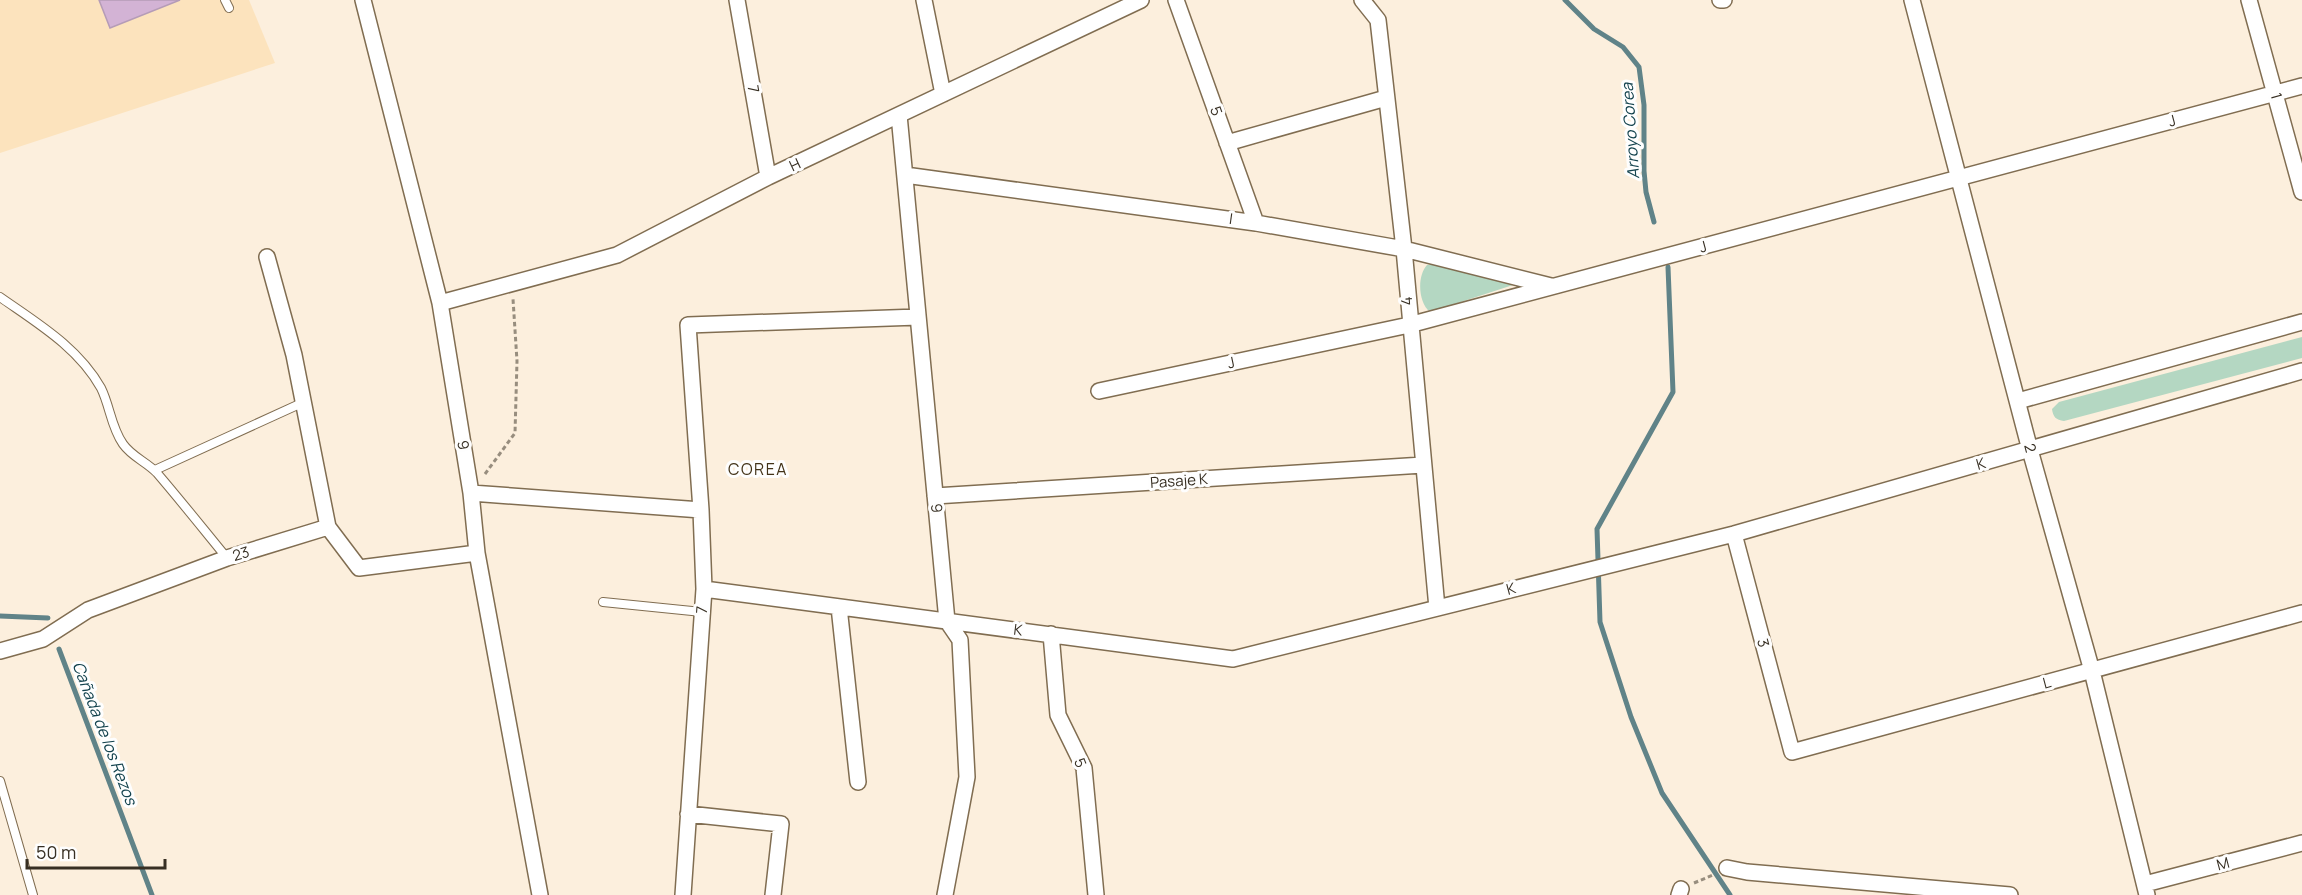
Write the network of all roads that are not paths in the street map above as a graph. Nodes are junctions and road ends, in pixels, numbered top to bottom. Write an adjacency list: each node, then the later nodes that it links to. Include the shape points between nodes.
1 (363, 0): 24 (street, 9)
2 (737, 0): 16 (street, 7)
3 (924, 0): 11 (street)
4 (1141, 0): 11 (street, H)
5 (1176, 0): 14 (street, 5)
6 (1362, 0): 12 (street, 4, via 1378,20)
7 (1912, 0): 17 (street, 2)
8 (2249, 0): 10 (street, 1)
9 (2302, 86): 10 (street, J)
10 (2275, 93): 17 (street, J); 18 (street, 1)
11 (943, 94): 13 (street, H)
12 (1386, 98): 14 (street); 20 (street, 4)
13 (899, 115): 15 (street, 6); 16 (street, H)
14 (1227, 143): 19 (street, 5)
15 (904, 175): 19 (street, I); 25 (street, 6)
16 (768, 177): 24 (street, H, via 617,255)
17 (1958, 178): 22 (street, J); 30 (street, 2)
18 (2302, 192)
19 (1256, 223): 20 (street, I)
20 (1404, 249): 22 (street, I); 27 (street, 4)
21 (267, 257): 31 (street)
22 (1554, 286): 27 (street, J)
23 (0, 297): 34 (lane, via 78,357 106,399 124,446)
24 (440, 303): 35 (street, 9)
25 (918, 317): 36 (street, 6); 37 (street, 7, via 688,325)
26 (2302, 322): 30 (street)
27 (1409, 325): 29 (street, J); 33 (street, 4)
28 (2302, 371): 32 (street, K)
29 (1099, 391)
30 (2018, 401): 32 (street, 2)
31 (304, 402): 34 (lane); 38 (street)
32 (2030, 450): 39 (street, K); 51 (street, 2)
33 (1423, 465): 36 (street, Pasaje K); 45 (street, 4)
34 (155, 470): 41 (lane)
35 (471, 493): 37 (street); 40 (street, 9)
36 (935, 496): 48 (street, 6)
37 (701, 510): 42 (street, 7)
38 (328, 527): 40 (street, via 359,568); 41 (street, 23)
39 (1734, 534): 45 (street, K); 52 (street, 3)
40 (477, 553): 60 (street, 9)
41 (227, 558): 50 (street, 23, via 87,610 43,639)
42 (704, 589): 44 (street, K); 46 (street, 7)
43 (603, 602): 46 (lane)
44 (840, 607): 48 (street, K); 54 (street)
45 (1437, 608): 49 (street, K, via 1233,659)
46 (702, 612): 55 (street, 7)
47 (2302, 613): 51 (street, L)
48 (947, 621): 49 (street, K); 63 (street, 6, via 960,640 967,777)
49 (1051, 634): 64 (street, 5, via 1058,715 1084,768)
50 (0, 651)
51 (2092, 671): 52 (street, L); 58 (street, 2)
52 (1792, 752)
53 (0, 781): 59 (lane)
54 (858, 782)
55 (688, 814): 61 (street, 7); 62 (street, via 781,824)
56 (2302, 843): 58 (street, M)
57 (1727, 868): 65 (street)
58 (2146, 890)
59 (33, 895)
60 (540, 895)
61 (683, 895)
62 (773, 895)
63 (945, 895)
64 (1096, 895)
65 (2010, 895)

